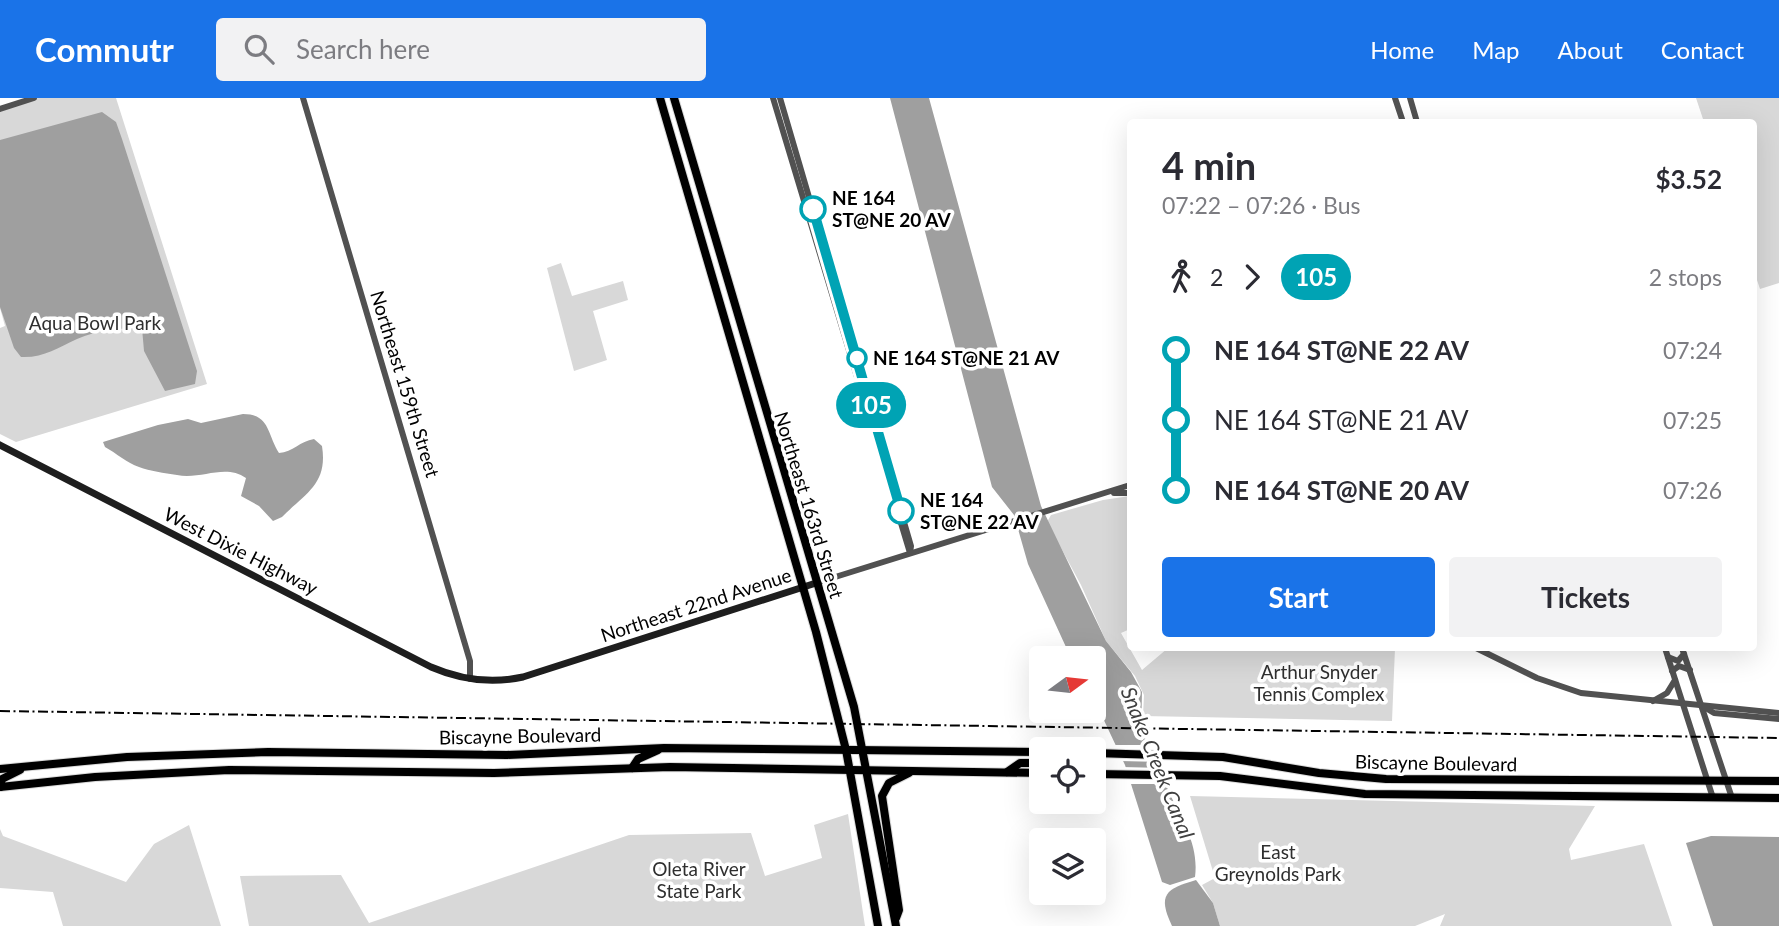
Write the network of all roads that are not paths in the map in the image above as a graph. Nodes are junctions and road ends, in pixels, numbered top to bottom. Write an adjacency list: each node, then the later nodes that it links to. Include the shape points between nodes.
1 (34, 98): 8 (street)
2 (303, 98): 32 (street, Northeast 159th Street, via 470,662)
3 (660, 98): 11 (main road, Northeast 163rd Street)
4 (674, 98): 12 (main road, Northeast 163rd Street)
5 (1395, 98): 9 (street)
6 (1410, 98): 10 (street)
7 (778, 100): 23 (street)
8 (0, 109)
9 (1402, 119)
10 (1417, 119)
11 (670, 135): 12 (main road, via 679,138); 13 (main road, Northeast 163rd Street)
12 (689, 152): 14 (main road, Northeast 163rd Street)
13 (699, 233): 14 (main road); 15 (main road, Northeast 163rd Street)
14 (718, 250): 16 (main road, Northeast 163rd Street)
15 (747, 398): 16 (main road); 17 (main road, Northeast 163rd Street)
16 (767, 417): 18 (main road, Northeast 163rd Street)
17 (754, 422): 18 (main road); 25 (main road, Northeast 163rd Street)
18 (773, 438): 24 (main road, Northeast 163rd Street)
19 (0, 445): 32 (main road, West Dixie Highway, via 431,667)
20 (1127, 486): 22 (street, Northeast 22nd Avenue)
21 (1127, 493): 22 (street)
22 (1095, 496): 23 (street, Northeast 22nd Avenue)
23 (910, 552): 24 (street, Northeast 22nd Avenue)
24 (816, 583): 25 (main road, Northeast 22nd Avenue); 41 (main road, Northeast 163rd Street)
25 (803, 587): 32 (main road, Northeast 22nd Avenue, via 523,677); 40 (main road, Northeast 163rd Street)
26 (1482, 651): 34 (street, via 1570,691)
27 (1666, 651): 29 (street)
28 (1683, 651): 29 (street, via 1678,661); 30 (street)
29 (1668, 657): 31 (street)
30 (1690, 670): 31 (street, via 1679,666); 36 (street)
31 (1672, 671): 33 (street)
32 (470, 679)
33 (1675, 680): 34 (street, via 1667,693); 35 (street)
34 (1652, 702): 35 (street)
35 (1683, 704): 36 (street); 57 (street)
36 (1702, 706): 37 (street); 38 (street, via 1714,713); 58 (street)
37 (1779, 713)
38 (1779, 719)
39 (664, 748): 40 (main road, Biscayne Boulevard); 42 (main road, Biscayne Boulevard, via 507,755); 47 (main road, via 638,759)
40 (846, 750): 41 (main road, Biscayne Boulevard); 50 (main road, Northeast 163rd Street)
41 (864, 750): 43 (main road, Biscayne Boulevard); 51 (main road, Northeast 163rd Street)
42 (306, 752): 46 (main road, Biscayne Boulevard, via 182,754); 49 (main road)
43 (1029, 752)
44 (1106, 754): 57 (main road, Biscayne Boulevard, via 1223,757 1358,778)
45 (1029, 763): 53 (main road)
46 (29, 766): 48 (main road, Biscayne Boulevard); 59 (main road, via 2,779)
47 (632, 768): 49 (main road, Biscayne Boulevard, via 494,773); 50 (main road, Biscayne Boulevard)
48 (0, 769)
49 (306, 770): 59 (main road, Biscayne Boulevard, via 160,772)
50 (850, 770): 51 (main road, Biscayne Boulevard); 64 (main road, Northeast 163rd Street)
51 (868, 770): 52 (main road, Biscayne Boulevard); 63 (main road, Northeast 163rd Street)
52 (913, 771): 53 (main road, Biscayne Boulevard); 63 (main road, via 889,783 882,796 899,910)
53 (1007, 772): 54 (main road, Biscayne Boulevard)
54 (1029, 773)
55 (1106, 774): 60 (main road, Biscayne Boulevard, via 1241,778 1366,794)
56 (1779, 781): 58 (main road, Biscayne Boulevard)
57 (1708, 782): 58 (main road, Biscayne Boulevard); 60 (street)
58 (1727, 782): 61 (street)
59 (0, 787)
60 (1713, 798): 61 (main road, Biscayne Boulevard)
61 (1732, 798): 62 (main road, Biscayne Boulevard)
62 (1779, 798)
63 (896, 923)
64 (878, 926)

